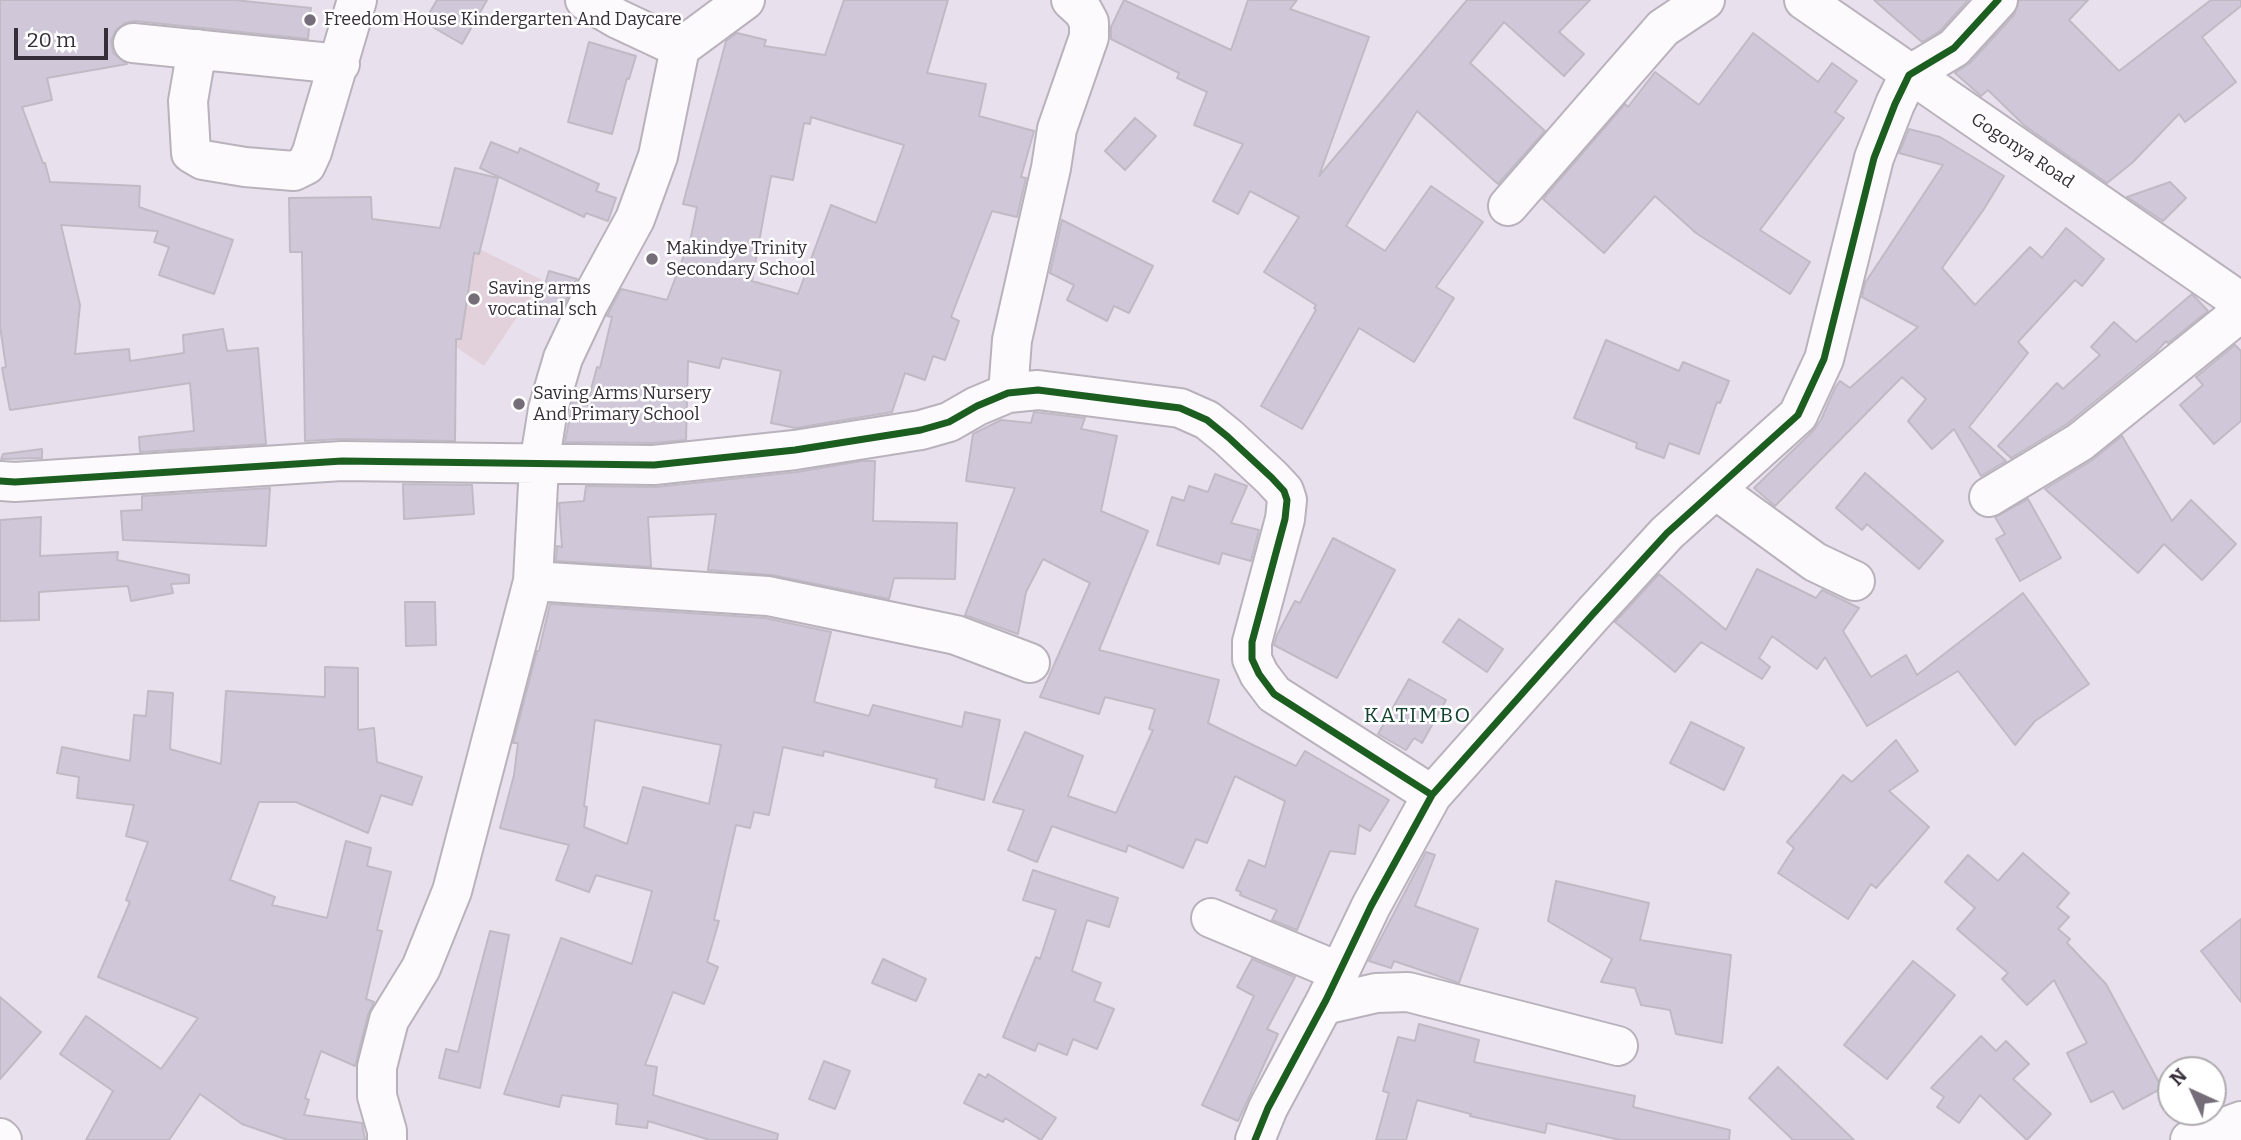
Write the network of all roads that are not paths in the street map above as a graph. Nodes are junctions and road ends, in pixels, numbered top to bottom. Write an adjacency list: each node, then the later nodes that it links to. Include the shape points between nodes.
1 (357, 0): 11 (street)
2 (585, 0): 9 (street)
3 (745, 0): 9 (street)
4 (1071, 0): 16 (street, via 1089,22 1089,37 1057,129 1012,340)
5 (1705, 0): 13 (street, via 1663,28)
6 (1804, 0): 12 (street, Gogonya Road)
7 (1998, 0): 12 (street, via 1954,48)
8 (133, 43): 10 (street)
9 (680, 48): 17 (street, via 658,156 635,219 564,358 548,409)
10 (197, 49): 11 (street); 11 (street, via 188,101 191,153 203,160 245,167 294,171 306,165)
11 (340, 64)
12 (1909, 75): 14 (street, Gogonya Road); 19 (street, via 1874,158 1824,359 1798,415)
13 (1508, 206)
14 (2241, 302)
15 (2241, 312): 20 (street, via 2080,442)
16 (1008, 393): 17 (street, via 949,422 921,430 807,448 654,465); 24 (street, via 1038,390 1180,408 1207,420 1272,478 1287,500 1252,642 1252,659 1259,674 1274,694)
17 (539, 465): 18 (street, via 342,461); 21 (street)
18 (0, 481)
19 (1716, 490): 22 (street, via 1815,562); 24 (street, via 1667,533)
20 (1989, 497)
21 (533, 581): 23 (street, via 768,596 956,635); 29 (street, via 452,891 421,968 389,1020 377,1067 377,1097)
22 (1855, 581)
23 (1030, 663)
24 (1432, 795): 26 (street)
25 (1211, 918): 26 (street)
26 (1332, 988): 27 (street, via 1408,992); 30 (street)
27 (1618, 1046)
28 (2241, 1121): 31 (street)
29 (387, 1140)
30 (1255, 1140)
31 (2190, 1140)

